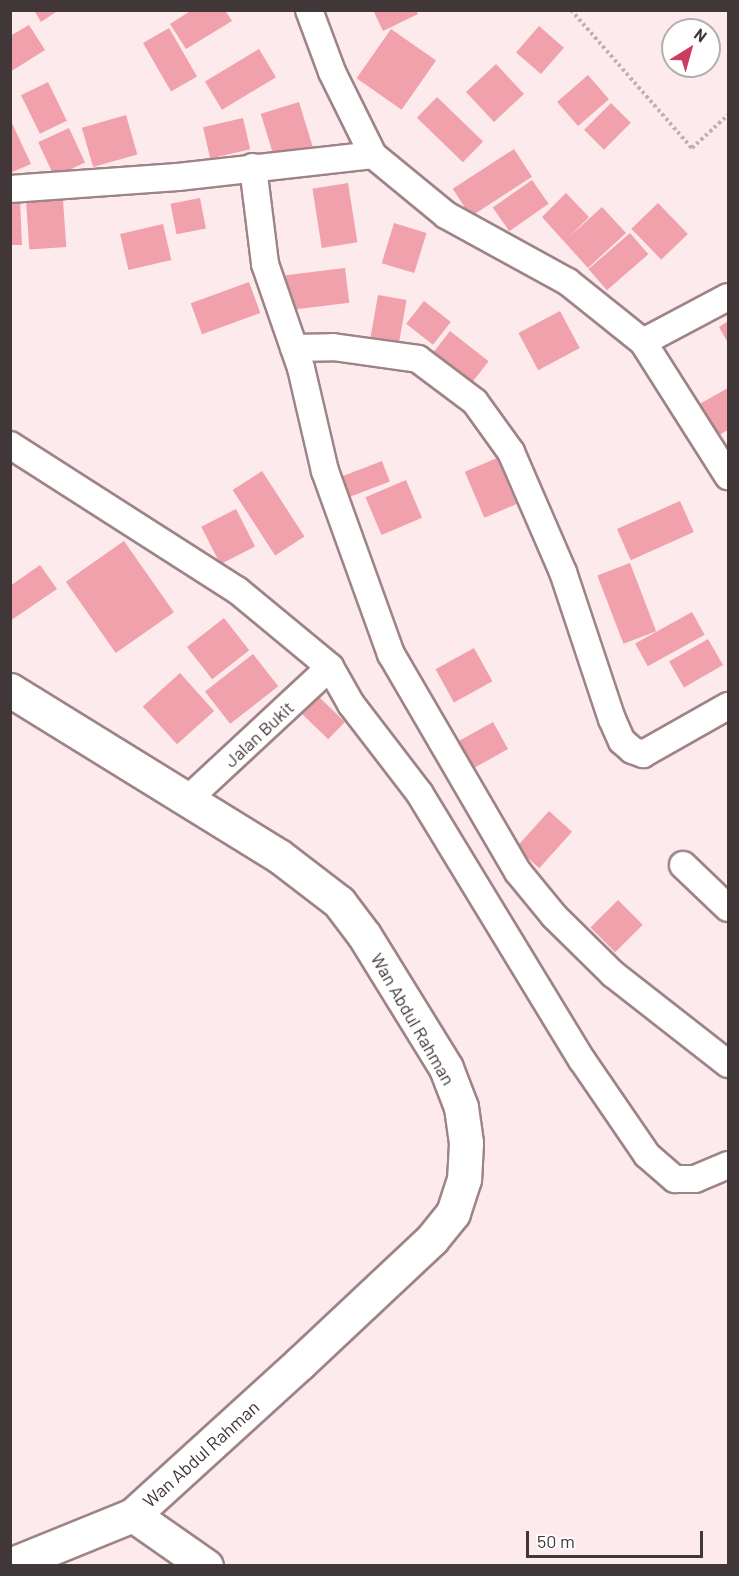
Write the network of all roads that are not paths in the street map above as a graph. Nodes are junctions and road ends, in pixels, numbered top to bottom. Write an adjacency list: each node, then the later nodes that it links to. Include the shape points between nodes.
1 (309, 10): 2 (street, via 332,72)
2 (373, 154): 3 (street); 6 (street, via 446,215 568,282)
3 (253, 167): 4 (street, via 178,177); 7 (street, via 265,264)
4 (10, 189)
5 (729, 297): 6 (street)
6 (643, 342): 9 (street)
7 (294, 348): 12 (street, via 333,347 418,359 475,402 510,452 563,572 622,741 643,754); 16 (street, via 325,471 391,654 493,831 518,872 554,916 613,974)
8 (10, 445): 10 (street, via 237,590)
9 (729, 476)
10 (330, 667): 13 (street, Jalan Bukit); 17 (street, via 351,704 420,794 582,1060 647,1155 675,1179 695,1179)
11 (10, 690): 13 (street, Wan Abdul Rahman)
12 (729, 706)
13 (187, 800): 18 (street, Wan Abdul Rahman, via 309,877 339,902 364,935 446,1068 461,1107 466,1143 464,1179 453,1213 432,1239)
14 (683, 865): 15 (street)
15 (729, 908)
16 (729, 1064)
17 (729, 1165)
18 (133, 1515): 19 (street, Wan Abdul Rahman); 20 (street)
19 (10, 1565)
20 (206, 1566)

